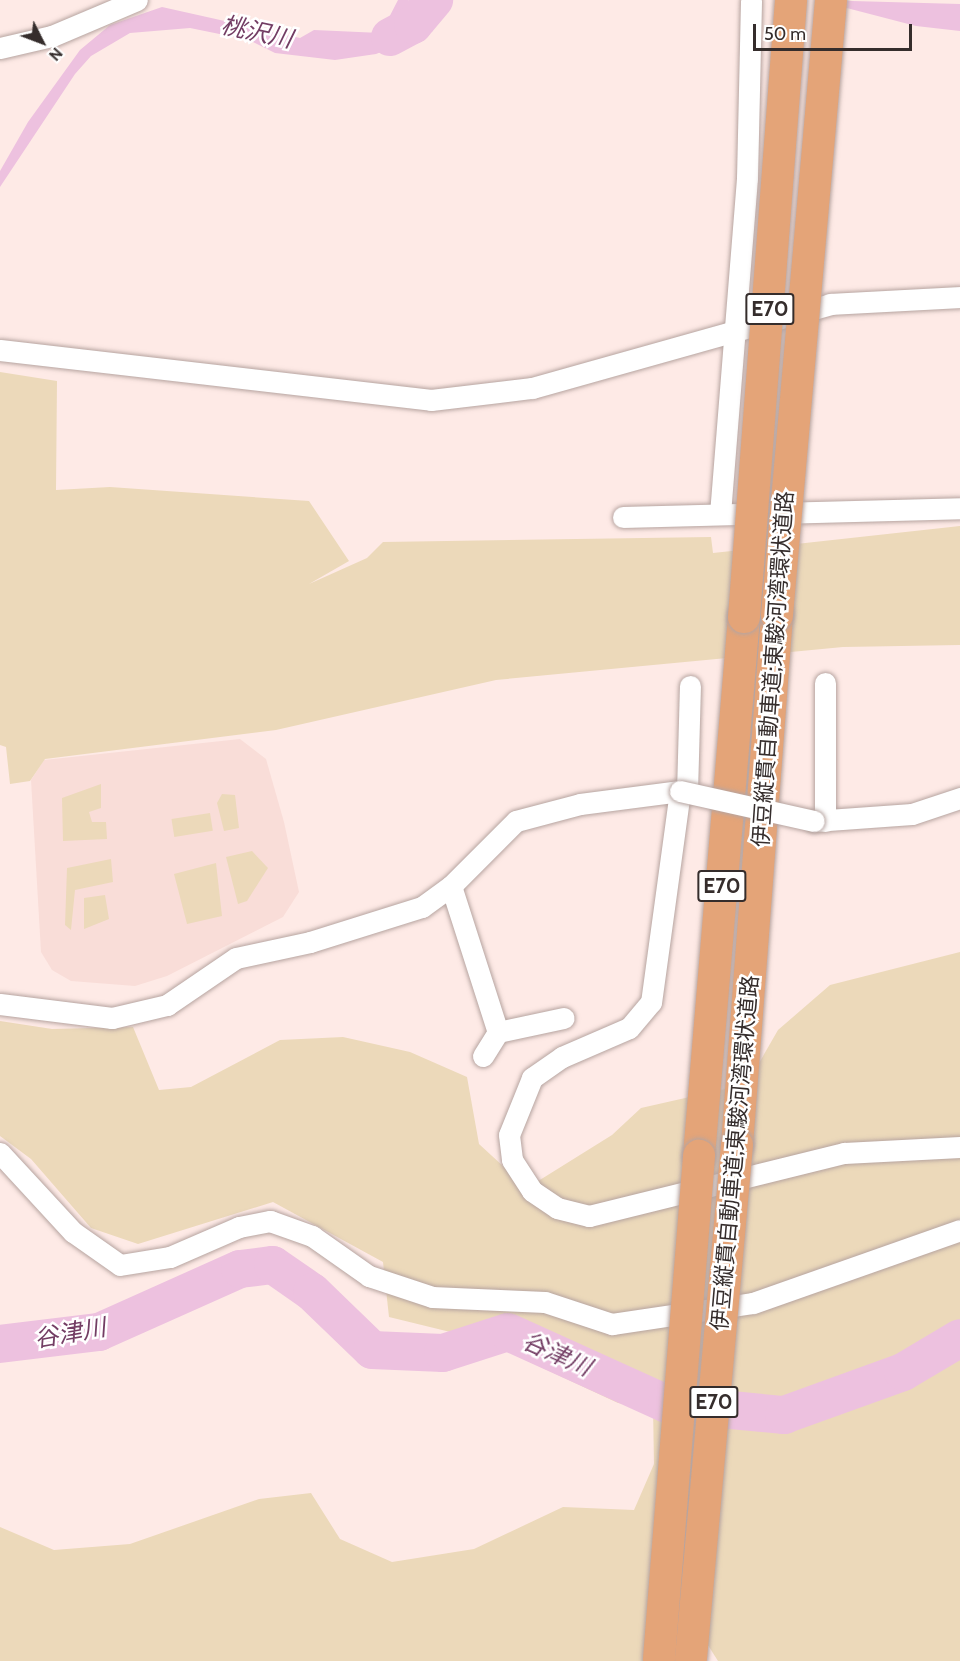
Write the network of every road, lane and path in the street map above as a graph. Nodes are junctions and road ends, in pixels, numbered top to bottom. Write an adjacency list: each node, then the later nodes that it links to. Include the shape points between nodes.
1 (137, 0): 5 (street, via 52,36)
2 (791, 0): 25 (highway, 伊豆縦貫自動車道;東駿河湾環状道路 / E70, bridge)
3 (833, 0): 26 (highway, 伊豆縦貫自動車道;東駿河湾環状道路 / E70, bridge, via 777,615 737,1145)
4 (751, 1): 7 (street, via 747,178)
5 (0, 48)
6 (960, 297): 7 (street, via 830,304)
7 (732, 332): 8 (street, via 532,388 431,400); 10 (street)
8 (0, 350)
9 (960, 508): 10 (street)
10 (720, 514): 11 (street)
11 (622, 517)
12 (825, 683): 16 (street)
13 (690, 686): 14 (street)
14 (683, 792): 16 (street, bridge); 17 (street, via 580,804 516,821); 22 (street, via 651,1002 629,1028 562,1057 532,1078 510,1135 512,1160 532,1191 557,1208 589,1216 631,1210 766,1168 844,1152)
15 (960, 798): 16 (street, via 912,814)
16 (819, 821)
17 (451, 886): 18 (street, via 422,907 310,942 236,958 166,1005 112,1018); 20 (street)
18 (0, 1004)
19 (564, 1017): 20 (street)
20 (498, 1032): 21 (street)
21 (483, 1056)
22 (960, 1148)
23 (0, 1153): 24 (street, via 73,1232 120,1265 170,1257 239,1227 270,1221 312,1236 369,1276 432,1297 545,1302 612,1324 753,1303)
24 (960, 1230)
25 (659, 1660)
26 (690, 1660)

